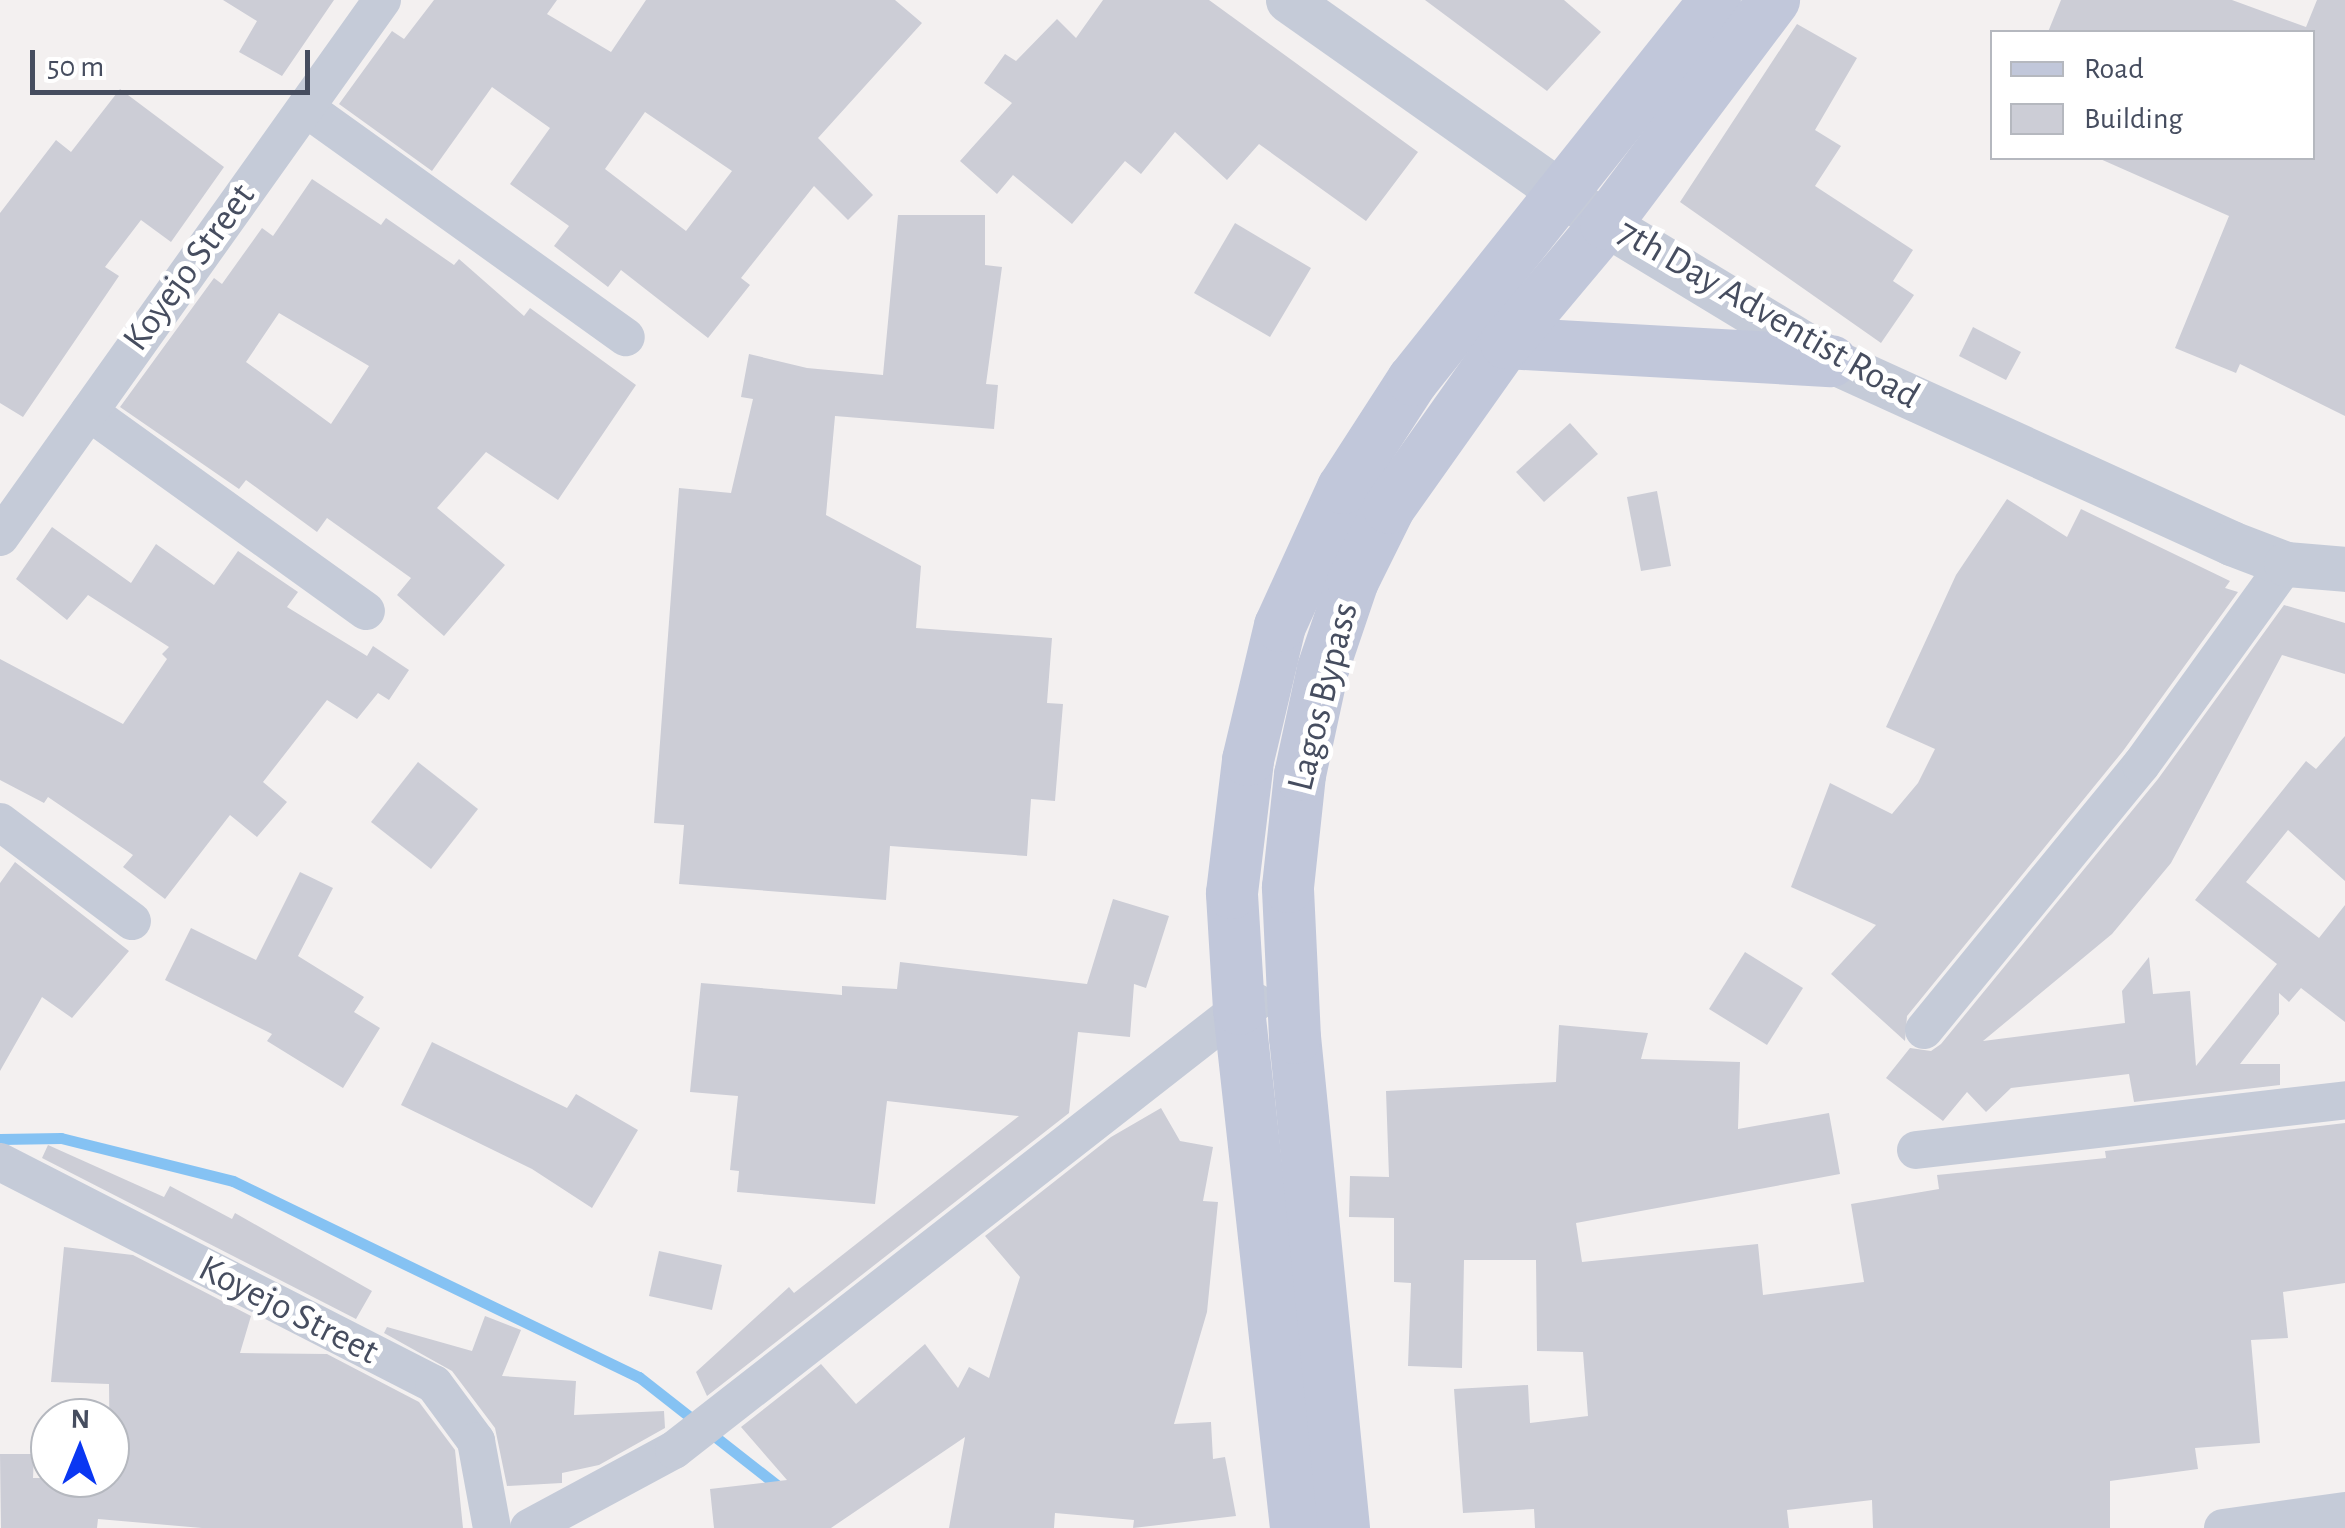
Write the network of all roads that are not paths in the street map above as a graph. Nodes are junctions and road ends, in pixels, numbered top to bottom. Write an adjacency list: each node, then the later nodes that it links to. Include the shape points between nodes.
1 (382, 0): 5 (street, Koyejo Street)
2 (1288, 0): 6 (street, 7th Day Adventist Road)
3 (1716, 0): 6 (main road, Lagos Bypass)
4 (1774, 0): 7 (main road, Lagos Bypass)
5 (307, 109): 8 (street); 11 (street, Koyejo Street, via 159,306)
6 (1560, 191): 7 (street, 7th Day Adventist Road); 19 (main road, Lagos Bypass, via 1413,380 1343,488 1280,626 1248,760 1232,892)
7 (1606, 224): 9 (main road, Lagos Bypass); 10 (street, 7th Day Adventist Road)
8 (626, 338)
9 (1506, 343): 10 (main road); 18 (main road, Lagos Bypass, via 1389,508 1324,669 1300,775 1288,887)
10 (1832, 361): 13 (street, 7th Day Adventist Road)
11 (89, 412): 12 (street, Koyejo Street); 15 (street)
12 (0, 536)
13 (2286, 564): 14 (street, 7th Day Adventist Road); 20 (street, via 2141,764)
14 (2345, 569)
15 (366, 611)
16 (0, 822): 17 (street)
17 (132, 921)
18 (1291, 988): 19 (street); 28 (main road, Lagos Bypass)
19 (1239, 1009): 26 (street, via 674,1450); 27 (main road, Lagos Bypass)
20 (1924, 1030)
21 (2345, 1100): 22 (street)
22 (1916, 1150)
23 (0, 1162): 25 (street, Koyejo Street, via 434,1384 476,1441)
24 (2345, 1511): 29 (street)
25 (492, 1528)
26 (529, 1528)
27 (1296, 1528)
28 (1344, 1528)
29 (2222, 1528)

